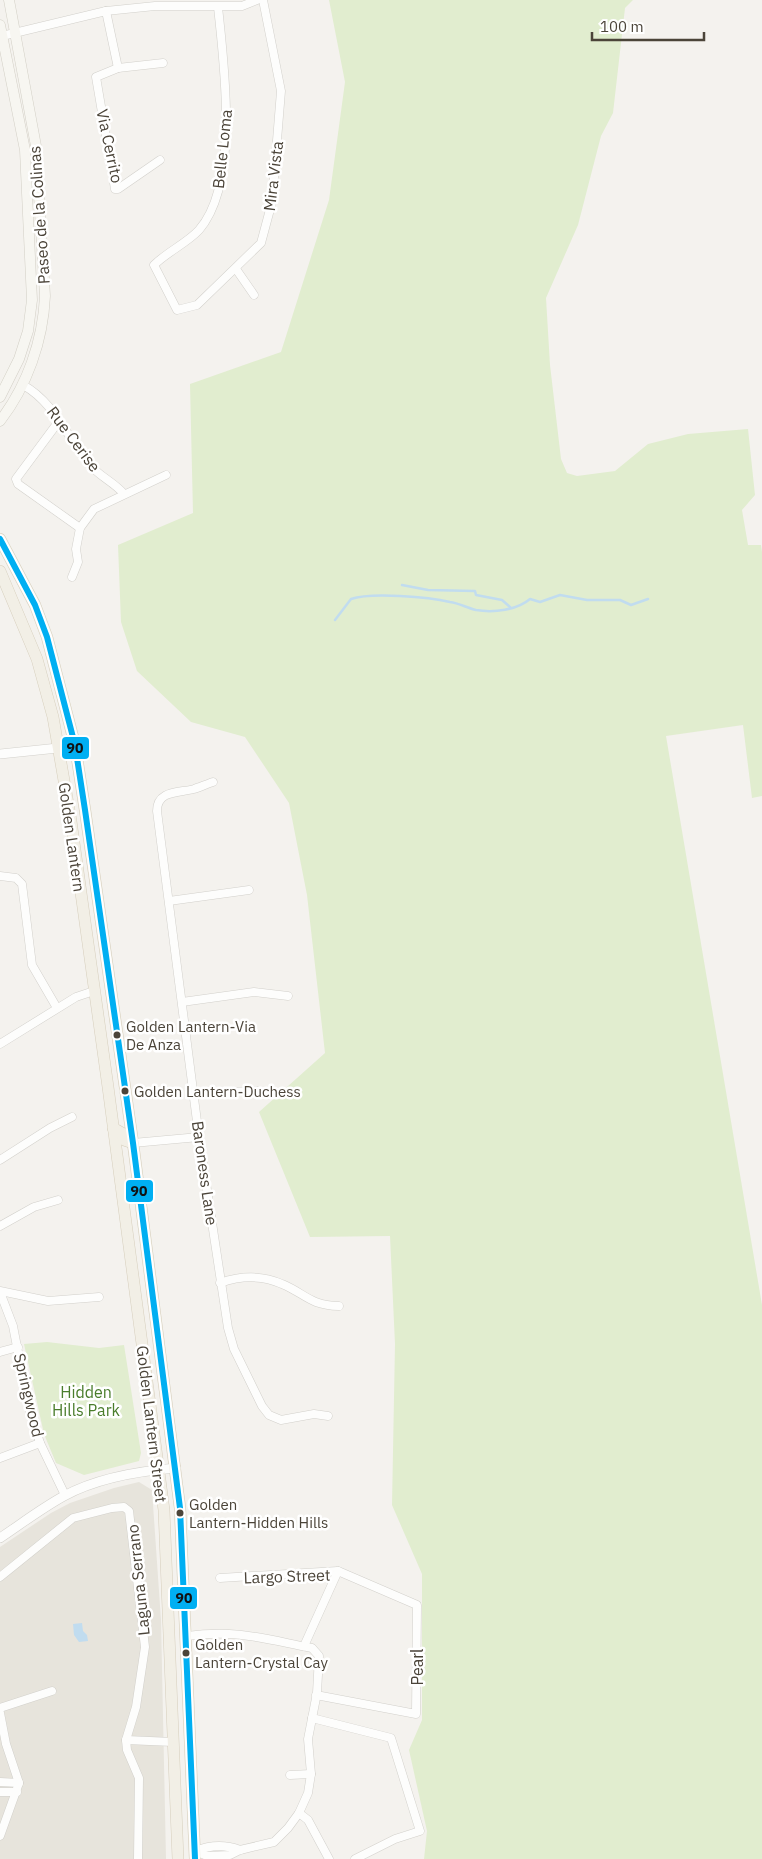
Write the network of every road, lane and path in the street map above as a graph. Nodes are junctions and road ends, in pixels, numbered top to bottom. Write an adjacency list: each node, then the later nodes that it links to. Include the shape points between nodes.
1 (9, 0): 8 (main road, Paseo de la Colinas)
2 (257, 0): 5 (street, via 242,6)
3 (263, 0): 13 (street, Mira Vista, via 281,91 272,202 261,243)
4 (156, 3): 5 (street); 6 (street)
5 (218, 7): 15 (street, Belle Loma, via 227,106 215,202 199,230 154,265)
6 (106, 11): 8 (street); 11 (street)
7 (0, 25): 9 (main road, Paseo de la Colinas)
8 (16, 33): 9 (street); 17 (main road, Paseo de la Colinas, via 33,122 45,296 41,332)
9 (2, 36): 16 (main road, Paseo de la Colinas, via 25,150 31,277 28,331)
10 (163, 63): 11 (street)
11 (118, 68): 12 (street, Via Cerrito, via 96,77 115,189)
12 (160, 160)
13 (236, 269): 14 (street); 15 (street, Mira Vista, via 196,305)
14 (254, 295)
15 (177, 310)
16 (10, 378): 17 (main road); 18 (main road, Paseo de la Colinas)
17 (23, 385): 19 (street, Rue Cerise, via 38,393); 20 (main road, Paseo de la Colinas)
18 (0, 396)
19 (59, 421): 22 (street, Rue Cerise, via 90,465 100,476 115,483); 23 (street, via 16,479 18,484)
20 (0, 422)
21 (166, 475): 22 (street)
22 (124, 494): 23 (street, via 94,509)
23 (80, 528): 26 (street, via 76,549 78,562)
24 (0, 539): 27 (main road, Golden Lantern, via 35,605)
25 (0, 571): 28 (main road, Golden Lantern, via 37,659)
26 (72, 577)
27 (58, 680): 28 (main road, via 66,733); 31 (main road, Golden Lantern, via 75,745)
28 (58, 748): 29 (street); 31 (main road, via 68,752 76,793); 37 (main road, Golden Lantern)
29 (0, 754)
30 (213, 782): 34 (street, Baroness Lane, via 164,795 158,802 158,828)
31 (85, 810): 35 (main road, Golden Lantern)
32 (0, 876): 41 (street, via 16,878 22,884 32,965)
33 (249, 890): 34 (street)
34 (168, 901): 39 (street, Baroness Lane)
35 (106, 967): 36 (main road, Golden Lantern); 37 (main road, via 100,970)
36 (110, 988): 40 (main road, Golden Lantern Street)
37 (94, 991): 40 (main road); 41 (street); 46 (main road, Golden Lantern Street)
38 (288, 996): 39 (street, via 254,992)
39 (182, 1002): 44 (street, Baroness Lane)
40 (112, 1004): 48 (main road, Golden Lantern Street)
41 (57, 1008): 42 (street)
42 (0, 1044)
43 (257, 1091): 44 (street)
44 (194, 1093): 47 (street, Baroness Lane)
45 (72, 1117): 49 (street)
46 (113, 1128): 48 (main road, via 122,1133 124,1140); 50 (main road, Golden Lantern Street)
47 (199, 1137): 48 (street); 53 (street, Baroness Lane)
48 (133, 1143): 50 (main road, via 127,1162); 62 (main road, Golden Lantern Street)
49 (0, 1160)
50 (119, 1170): 63 (main road, Golden Lantern Street)
51 (58, 1200): 52 (street, via 34,1207)
52 (0, 1226)
53 (220, 1283): 56 (street, via 236,1278 265,1279 282,1284 321,1305); 59 (street, Baroness Lane, via 232,1342 265,1411 274,1419 281,1420 314,1414)
54 (0, 1291): 55 (street, via 48,1301); 57 (street, Springwood)
55 (99, 1297)
56 (339, 1306)
57 (18, 1346): 58 (street); 60 (street, Springwood, via 29,1408)
58 (0, 1352)
59 (328, 1416)
60 (40, 1443): 61 (street); 64 (street, Springwood)
61 (0, 1458)
62 (176, 1468): 63 (street); 69 (main road, Golden Lantern Street)
63 (159, 1470): 64 (street, via 108,1480); 77 (main road, Golden Lantern Street, via 166,1532)
64 (65, 1495): 65 (street)
65 (0, 1538)
66 (338, 1571): 68 (street, Largo Street); 70 (street, Largo Street); 72 (street, Pearl, via 417,1605 416,1714)
67 (0, 1577): 76 (street, Laguna Serrano, via 73,1518 112,1508 124,1507 129,1511 145,1647 136,1707)
68 (220, 1578)
69 (187, 1636): 70 (street, via 216,1632 247,1634); 87 (main road, Golden Lantern Street)
70 (304, 1646): 72 (street, via 312,1648 319,1656)
71 (52, 1691): 73 (street)
72 (316, 1695): 75 (street)
73 (0, 1708)
74 (0, 1713): 81 (street)
75 (312, 1718): 78 (street, via 308,1740); 91 (street, via 391,1738 420,1831 395,1839)
76 (126, 1740): 77 (street); 88 (street, via 138,1778)
77 (173, 1742): 85 (main road, Golden Lantern Street)
78 (311, 1774): 79 (street); 84 (street, via 308,1793)
79 (290, 1775)
80 (0, 1782): 81 (street)
81 (19, 1783): 83 (street)
82 (0, 1792): 83 (street)
83 (17, 1792): 86 (street)
84 (299, 1813): 87 (street, via 274,1842 230,1855); 90 (street, via 308,1820)
85 (177, 1822): 87 (main road); 89 (main road, Golden Lantern Street)
86 (0, 1836)
87 (193, 1856)
88 (138, 1859)
89 (178, 1859)
90 (329, 1859)
91 (355, 1859)

